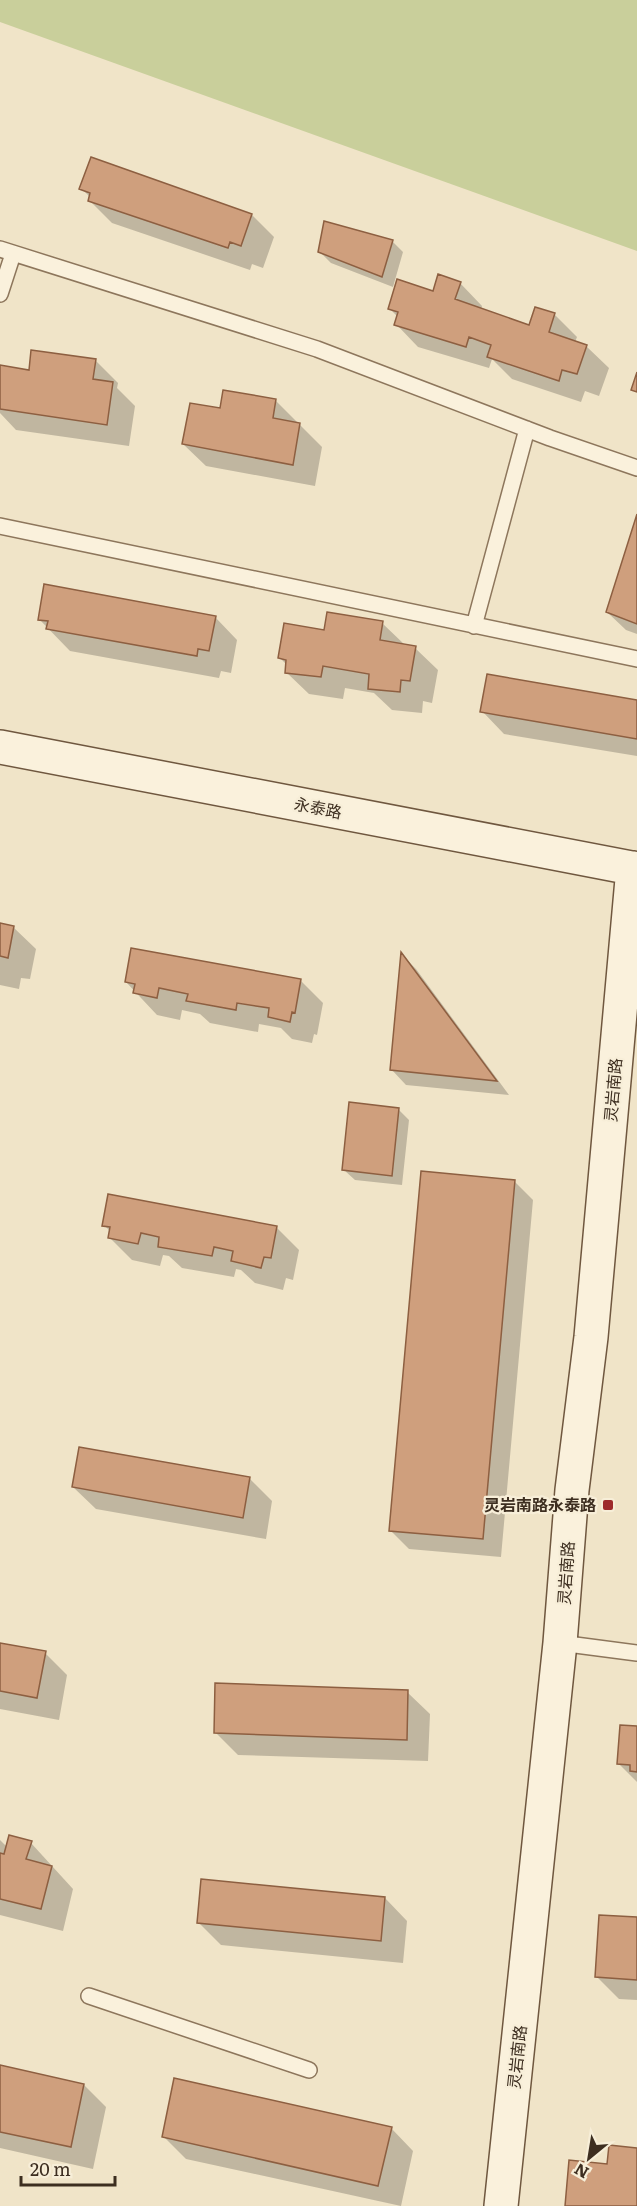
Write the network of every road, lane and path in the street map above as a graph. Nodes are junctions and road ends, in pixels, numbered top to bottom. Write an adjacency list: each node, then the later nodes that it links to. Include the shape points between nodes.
1 (7, 251): 2 (lane); 3 (lane, via 317,350)
2 (0, 294)
3 (527, 429): 4 (lane); 6 (lane)
4 (637, 468)
5 (0, 526): 6 (lane)
6 (474, 626): 7 (lane)
7 (637, 659)
8 (0, 747): 9 (street, 永泰路)
9 (635, 868): 10 (street, 灵岩南路)
10 (560, 1643): 11 (lane); 14 (street, 灵岩南路)
11 (637, 1653)
12 (89, 1996): 13 (lane)
13 (309, 2070)
14 (501, 2206)

